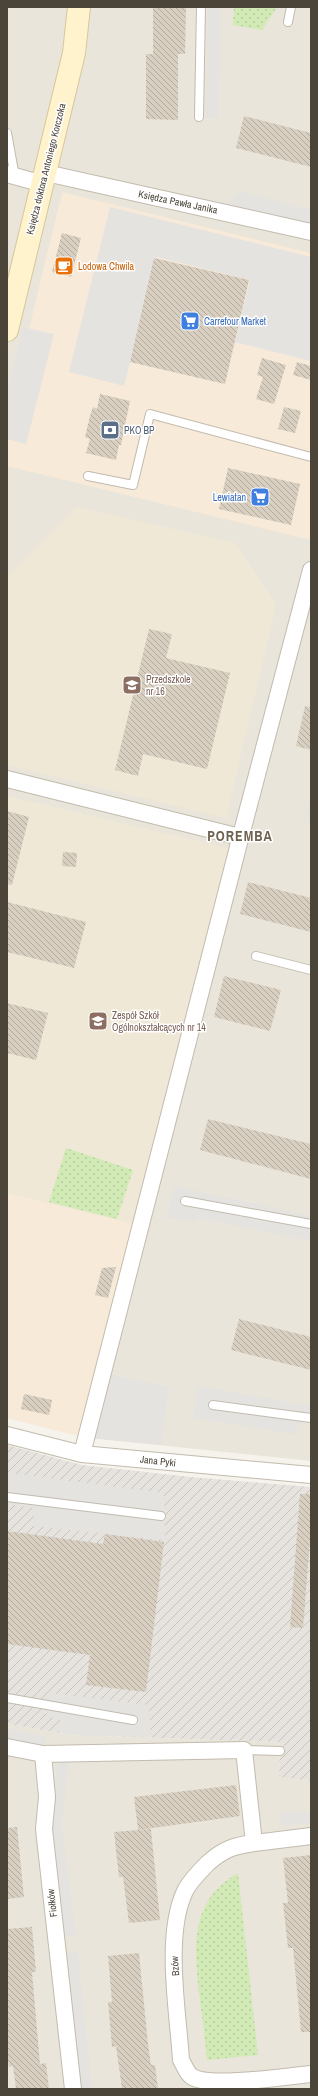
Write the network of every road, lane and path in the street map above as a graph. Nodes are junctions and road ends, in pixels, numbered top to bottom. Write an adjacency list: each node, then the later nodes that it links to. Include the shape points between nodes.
1 (79, 7): 8 (street, Księdza doktora Antoniego Korczoka, via 74,53)
2 (201, 7): 5 (lane)
3 (291, 7): 4 (lane)
4 (288, 22)
5 (199, 118)
6 (7, 133): 7 (lane)
7 (11, 176): 8 (street, Księdza Pawła Janika)
8 (44, 178): 9 (street, Księdza Pawła Janika); 10 (street, Księdza doktora Antoniego Korczoka)
9 (311, 232)
10 (14, 278): 11 (street, Księdza doktora Antoniego Korczoka)
11 (7, 330)
12 (311, 457): 13 (lane, via 150,414 132,485)
13 (88, 476)
14 (311, 570): 16 (street)
15 (7, 779): 16 (street)
16 (240, 837): 24 (street)
17 (256, 956): 18 (lane)
18 (311, 970)
19 (185, 1201): 20 (lane)
20 (311, 1224)
21 (213, 1405): 22 (lane)
22 (311, 1418)
23 (7, 1435): 24 (street, Jana Pyki)
24 (82, 1454): 25 (street, Jana Pyki)
25 (311, 1475)
26 (7, 1497): 27 (lane)
27 (161, 1516)
28 (7, 1698): 29 (lane)
29 (132, 1720)
30 (7, 1747): 33 (street)
31 (244, 1750): 32 (lane); 33 (street); 35 (street)
32 (280, 1751)
33 (43, 1754): 38 (street, Fiołków, via 47,1797 44,1829)
34 (311, 1836): 35 (street, Bzów)
35 (254, 1843): 37 (street, Bzów, via 234,1845 218,1854 200,1871 185,1891 176,1916 173,1943 181,2060 191,2076 206,2081)
36 (311, 2074): 37 (street, Bzów)
37 (243, 2085)
38 (72, 2089)

